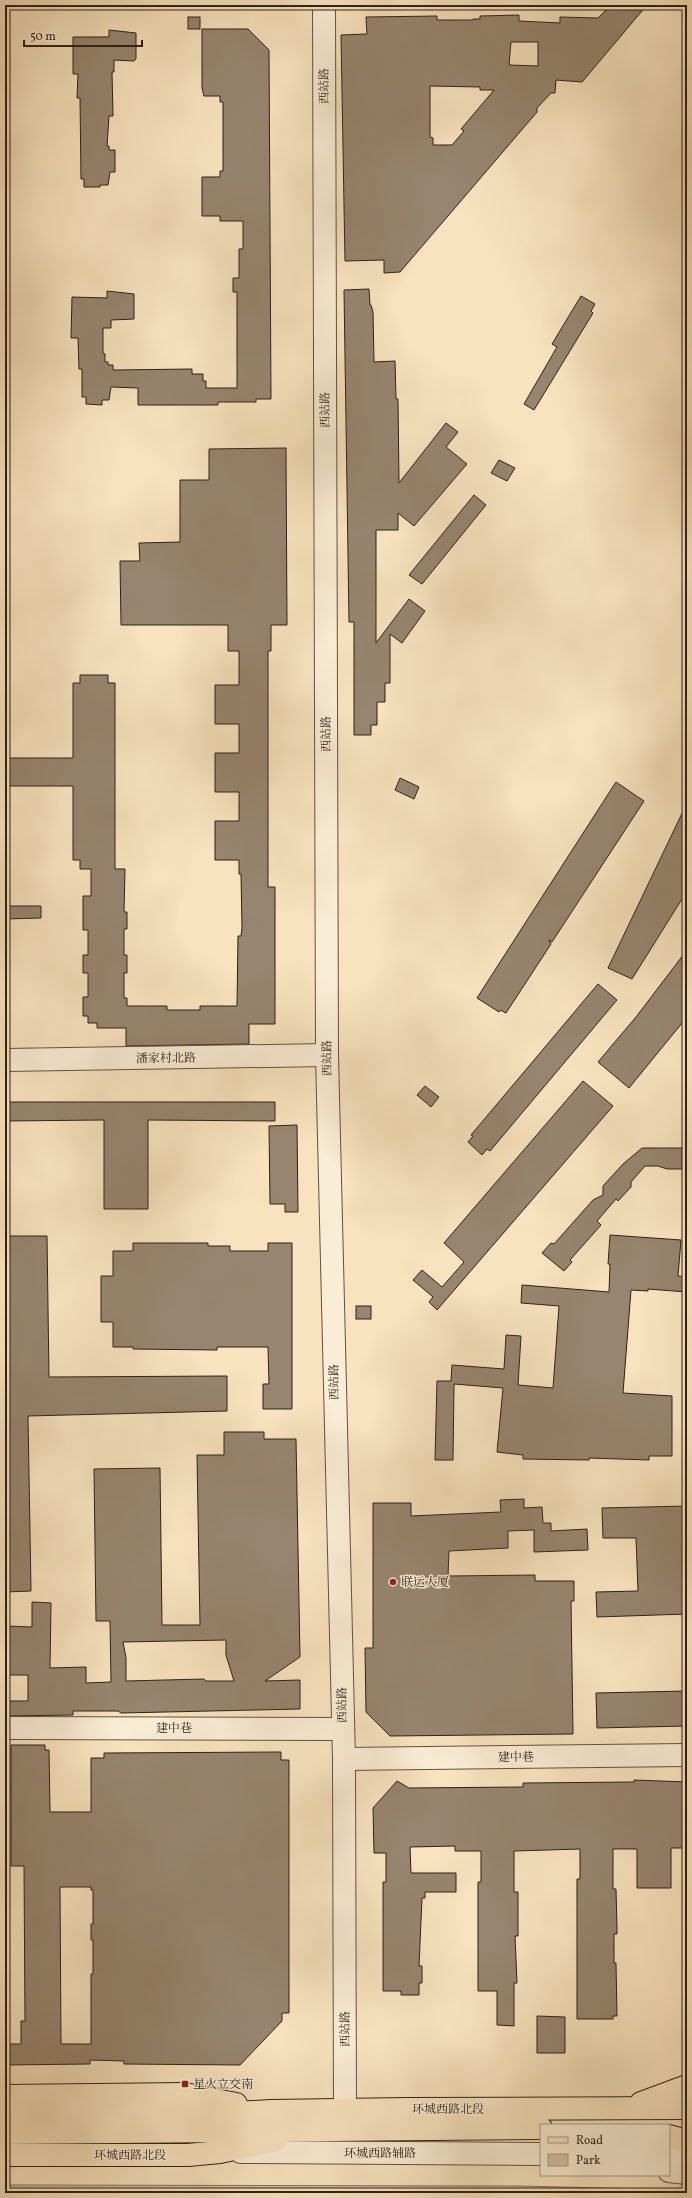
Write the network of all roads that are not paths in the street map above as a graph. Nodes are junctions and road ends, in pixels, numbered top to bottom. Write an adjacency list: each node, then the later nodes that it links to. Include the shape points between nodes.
1 (324, 5): 2 (street, 西站路)
2 (327, 1055): 3 (street, 潘家村北路); 5 (street, 西站路)
3 (5, 1060)
4 (5, 1728): 5 (street, 建中巷)
5 (343, 1729): 7 (street, 西站路)
6 (687, 1755): 7 (street, 建中巷)
7 (344, 1759): 12 (street, 西站路)
8 (687, 2086): 11 (main road)
9 (5, 2096): 13 (main road, 环城西路北段, via 185,2094)
10 (687, 2108): 11 (main road, 环城西路北段)
11 (625, 2109): 12 (main road, 环城西路北段)
12 (345, 2110): 13 (main road, 环城西路北段)
13 (271, 2111): 14 (main road, 环城西路北段, via 200,2115)
14 (5, 2116)
15 (670, 2126): 16 (main road)
16 (687, 2126)
17 (540, 2128): 18 (main road, 环城西路北段)
18 (324, 2130): 19 (main road, 环城西路北段); 23 (main road, 环城西路北段)
19 (5, 2133)
20 (670, 2136): 21 (main road)
21 (687, 2141)
22 (540, 2143): 24 (street)
23 (220, 2152): 24 (street, 环城西路辅路); 25 (main road, 环城西路北段, via 188,2155)
24 (531, 2154)
25 (5, 2155)
26 (670, 2155): 27 (street)
27 (687, 2158)
28 (670, 2171): 29 (street)
29 (687, 2173)

